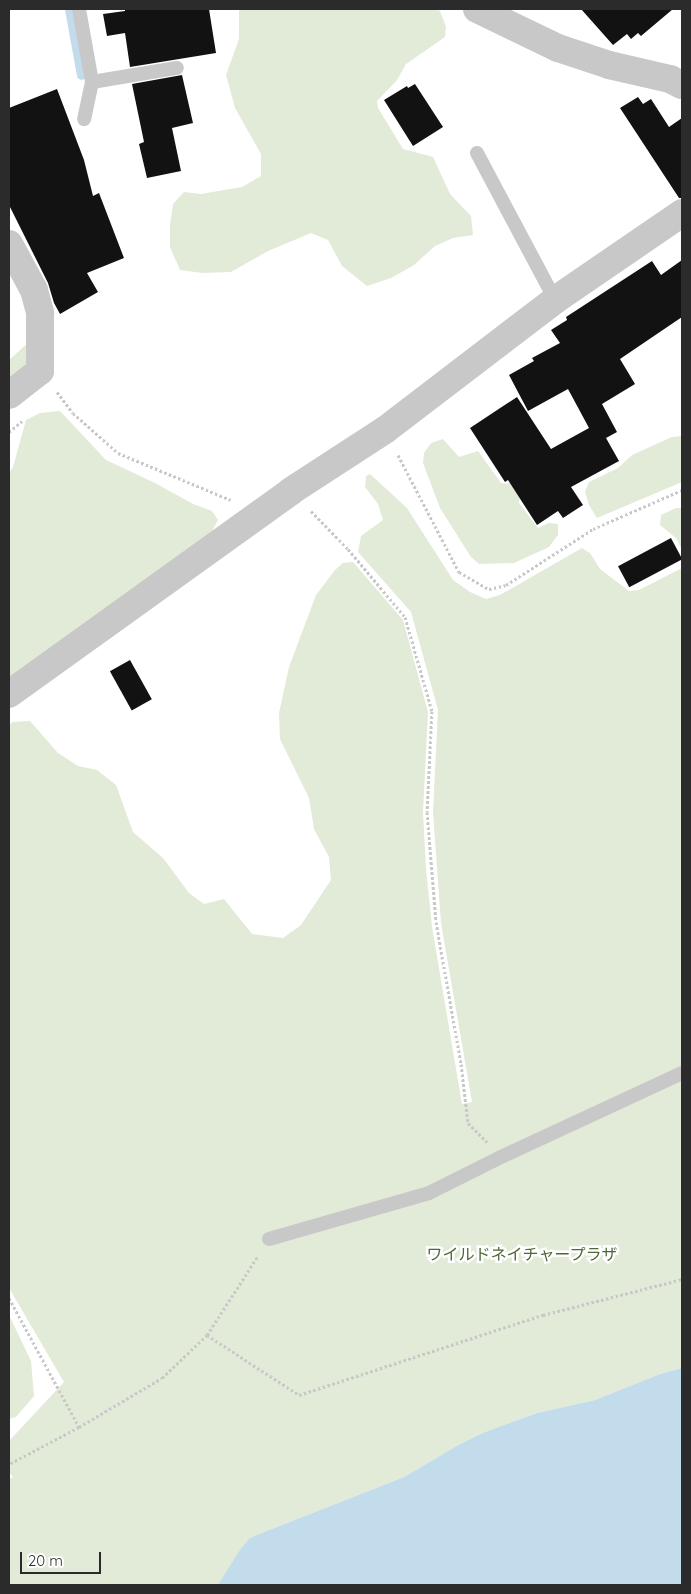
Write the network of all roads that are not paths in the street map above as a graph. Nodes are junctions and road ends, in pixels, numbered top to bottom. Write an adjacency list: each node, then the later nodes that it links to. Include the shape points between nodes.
1 (79, 9): 4 (lane)
2 (476, 9): 5 (street, via 558,48)
3 (178, 68): 4 (lane)
4 (92, 82): 6 (lane)
5 (682, 85)
6 (84, 119)
7 (477, 154): 10 (lane)
8 (682, 213): 10 (street)
9 (9, 244): 11 (street, via 34,290 40,313 40,370)
10 (556, 300): 12 (street, via 385,430 291,491)
11 (9, 395)
12 (9, 694)
13 (682, 1073): 14 (lane, via 429,1194)
14 (269, 1239)

